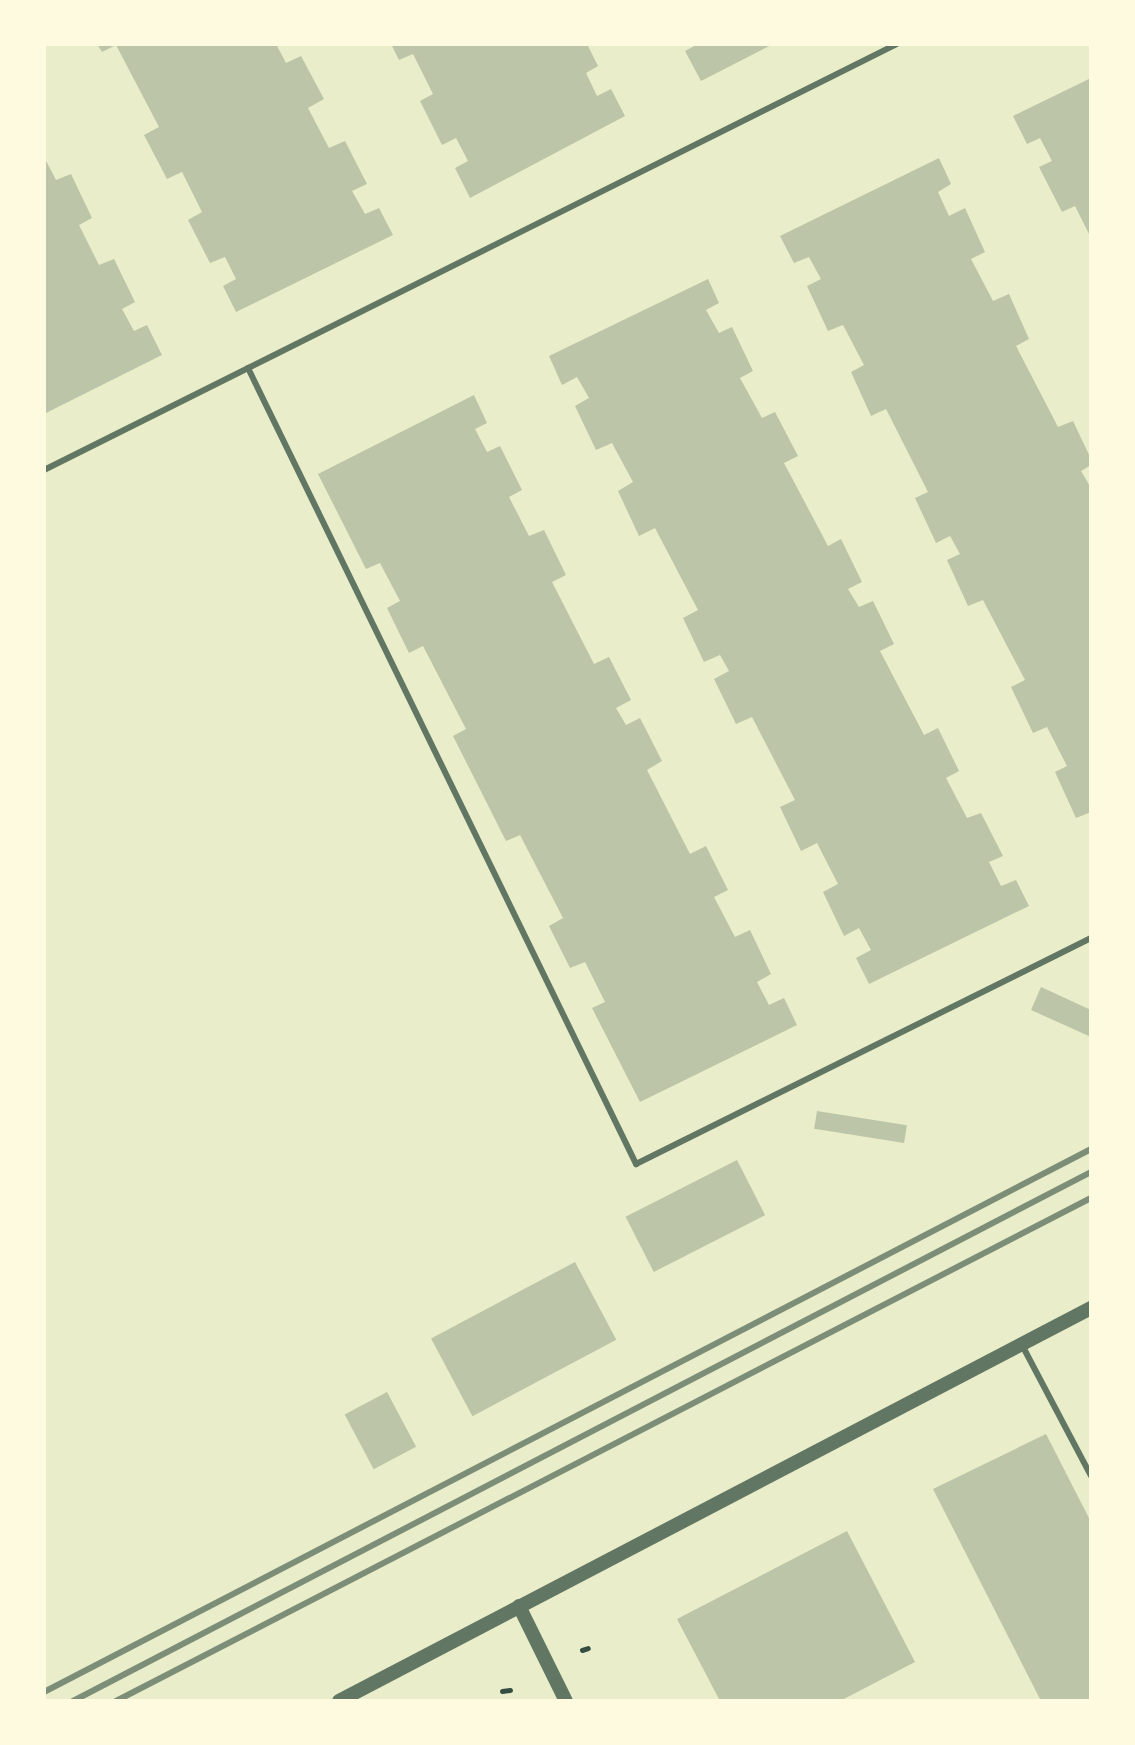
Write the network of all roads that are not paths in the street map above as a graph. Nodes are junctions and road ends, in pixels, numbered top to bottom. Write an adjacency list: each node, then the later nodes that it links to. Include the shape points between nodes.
1 (897, 44): 2 (lane)
2 (248, 368): 3 (lane); 4 (lane, via 636,1164)
3 (44, 470)
4 (1091, 938)
5 (1091, 1308): 6 (street)
6 (1022, 1344): 7 (lane); 8 (street)
7 (1091, 1476)
8 (519, 1606): 9 (street); 10 (street)
9 (339, 1701)
10 (566, 1701)

